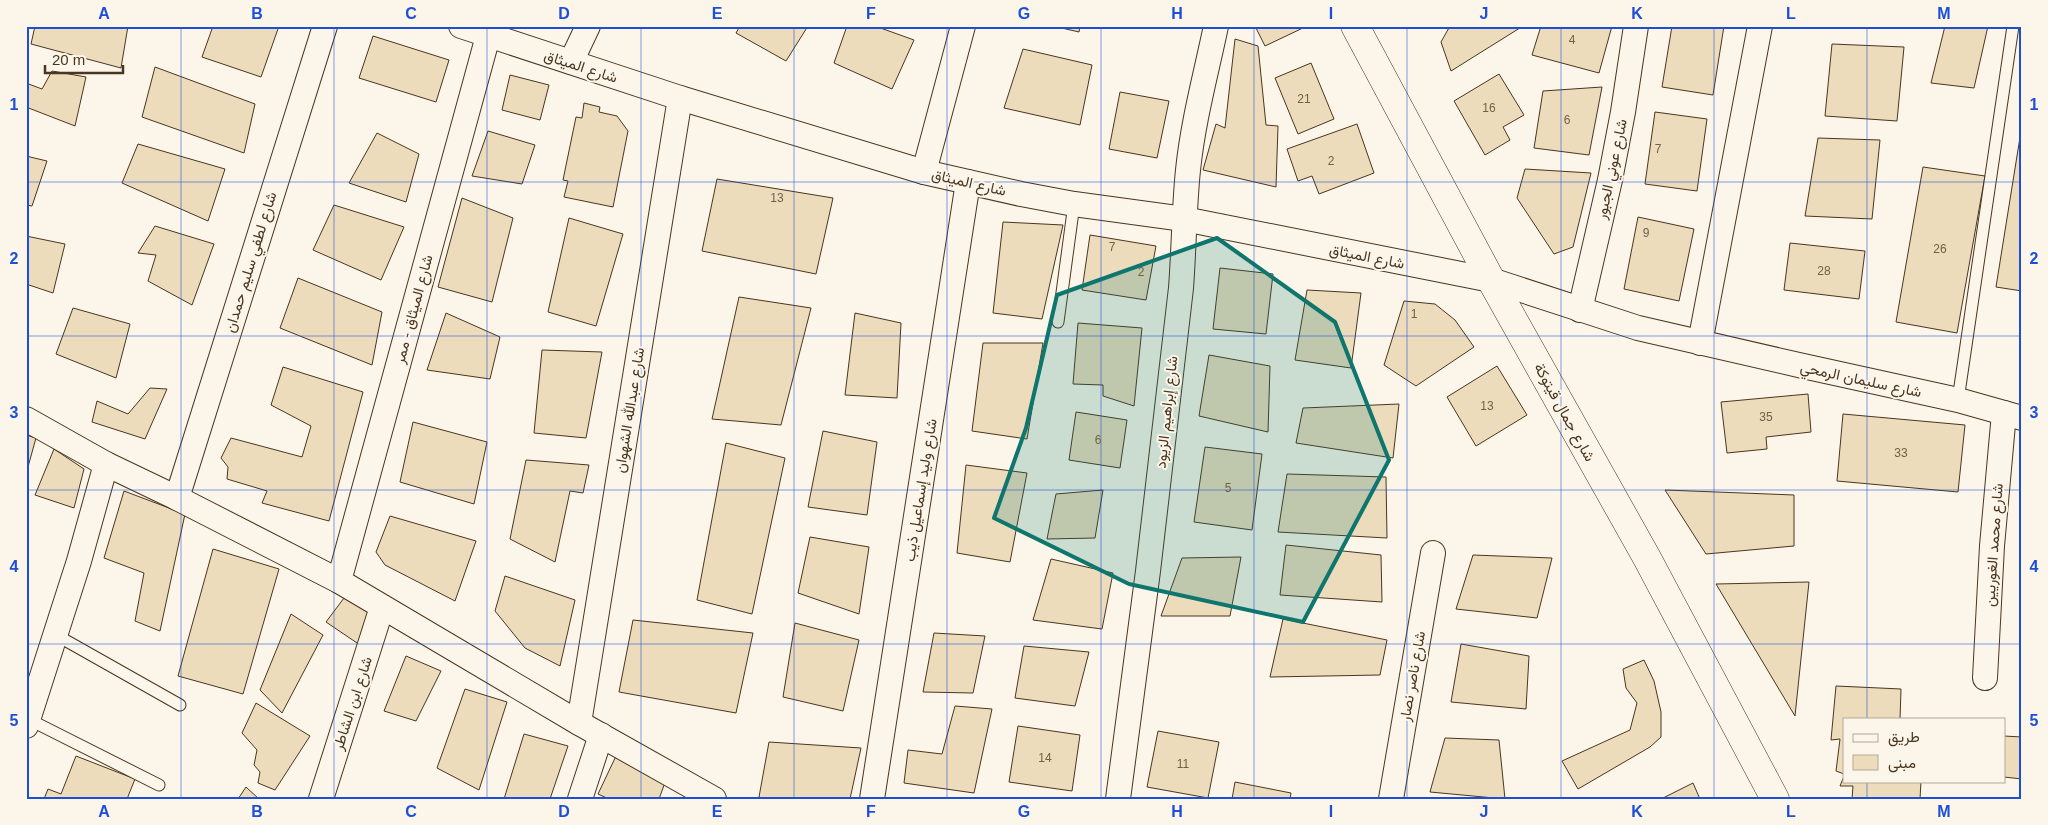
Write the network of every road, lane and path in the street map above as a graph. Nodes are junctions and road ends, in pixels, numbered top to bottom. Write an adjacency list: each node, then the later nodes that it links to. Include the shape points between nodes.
1 (324, 26): 25 (street, شارع لطفي سليم حمدان)
2 (461, 26): 10 (street, شارع الميثاق)
3 (588, 26): 11 (street)
4 (963, 26): 13 (street)
5 (1216, 26): 16 (street, شارع إبراهيم الزيود, via 1194,128)
6 (1355, 26): 17 (street, شارع جمال قيتوكة)
7 (1636, 26): 18 (street, شارع عوني الجبور, via 1610,180)
8 (1760, 26): 20 (street)
9 (2013, 26): 21 (lane)
10 (488, 36): 11 (street, شارع الميثاق); 27 (street, شارع الميثاق - ممر)
11 (571, 62): 12 (street, شارع الميثاق)
12 (680, 98): 13 (street, شارع الميثاق); 33 (street, شارع عبدالله الشهوان)
13 (924, 172): 14 (street, شارع الميثاق)
14 (968, 182): 15 (street, شارع الميثاق); 39 (street, شارع وليد إسماعيل ذيب)
15 (1074, 204): 16 (street, شارع الميثاق); 19 (lane)
16 (1184, 219): 17 (street, شارع الميثاق); 40 (street, شارع إبراهيم الزيود, via 1181,288)
17 (1491, 280): 18 (street, شارع سليمان الرمحي); 42 (street, شارع جمال قيتوكة, via 1647,558)
18 (1580, 310): 20 (street, شارع سليمان الرمحي)
19 (1058, 322)
20 (1700, 344): 21 (street, شارع سليمان الرمحي)
21 (1958, 400): 22 (street, شارع سليمان الرمحي)
22 (2013, 415): 30 (street, شارع محمد الغوريين, via 1992,546)
23 (26, 419): 24 (street)
24 (106, 464): 25 (street); 29 (street)
25 (176, 498): 27 (street)
26 (1433, 553): 41 (street, شارع ناصر نصار)
27 (338, 582): 28 (street)
28 (382, 607): 33 (street); 36 (street, شارع ابن الشاطر)
29 (56, 635): 31 (lane); 32 (street)
30 (1985, 678)
31 (180, 705)
32 (27, 722): 35 (lane)
33 (579, 723): 34 (street)
34 (601, 735): 37 (street); 38 (street)
35 (159, 785)
36 (321, 799)
37 (580, 799)
38 (714, 799)
39 (872, 799)
40 (1118, 799)
41 (1391, 799)
42 (1775, 799)

